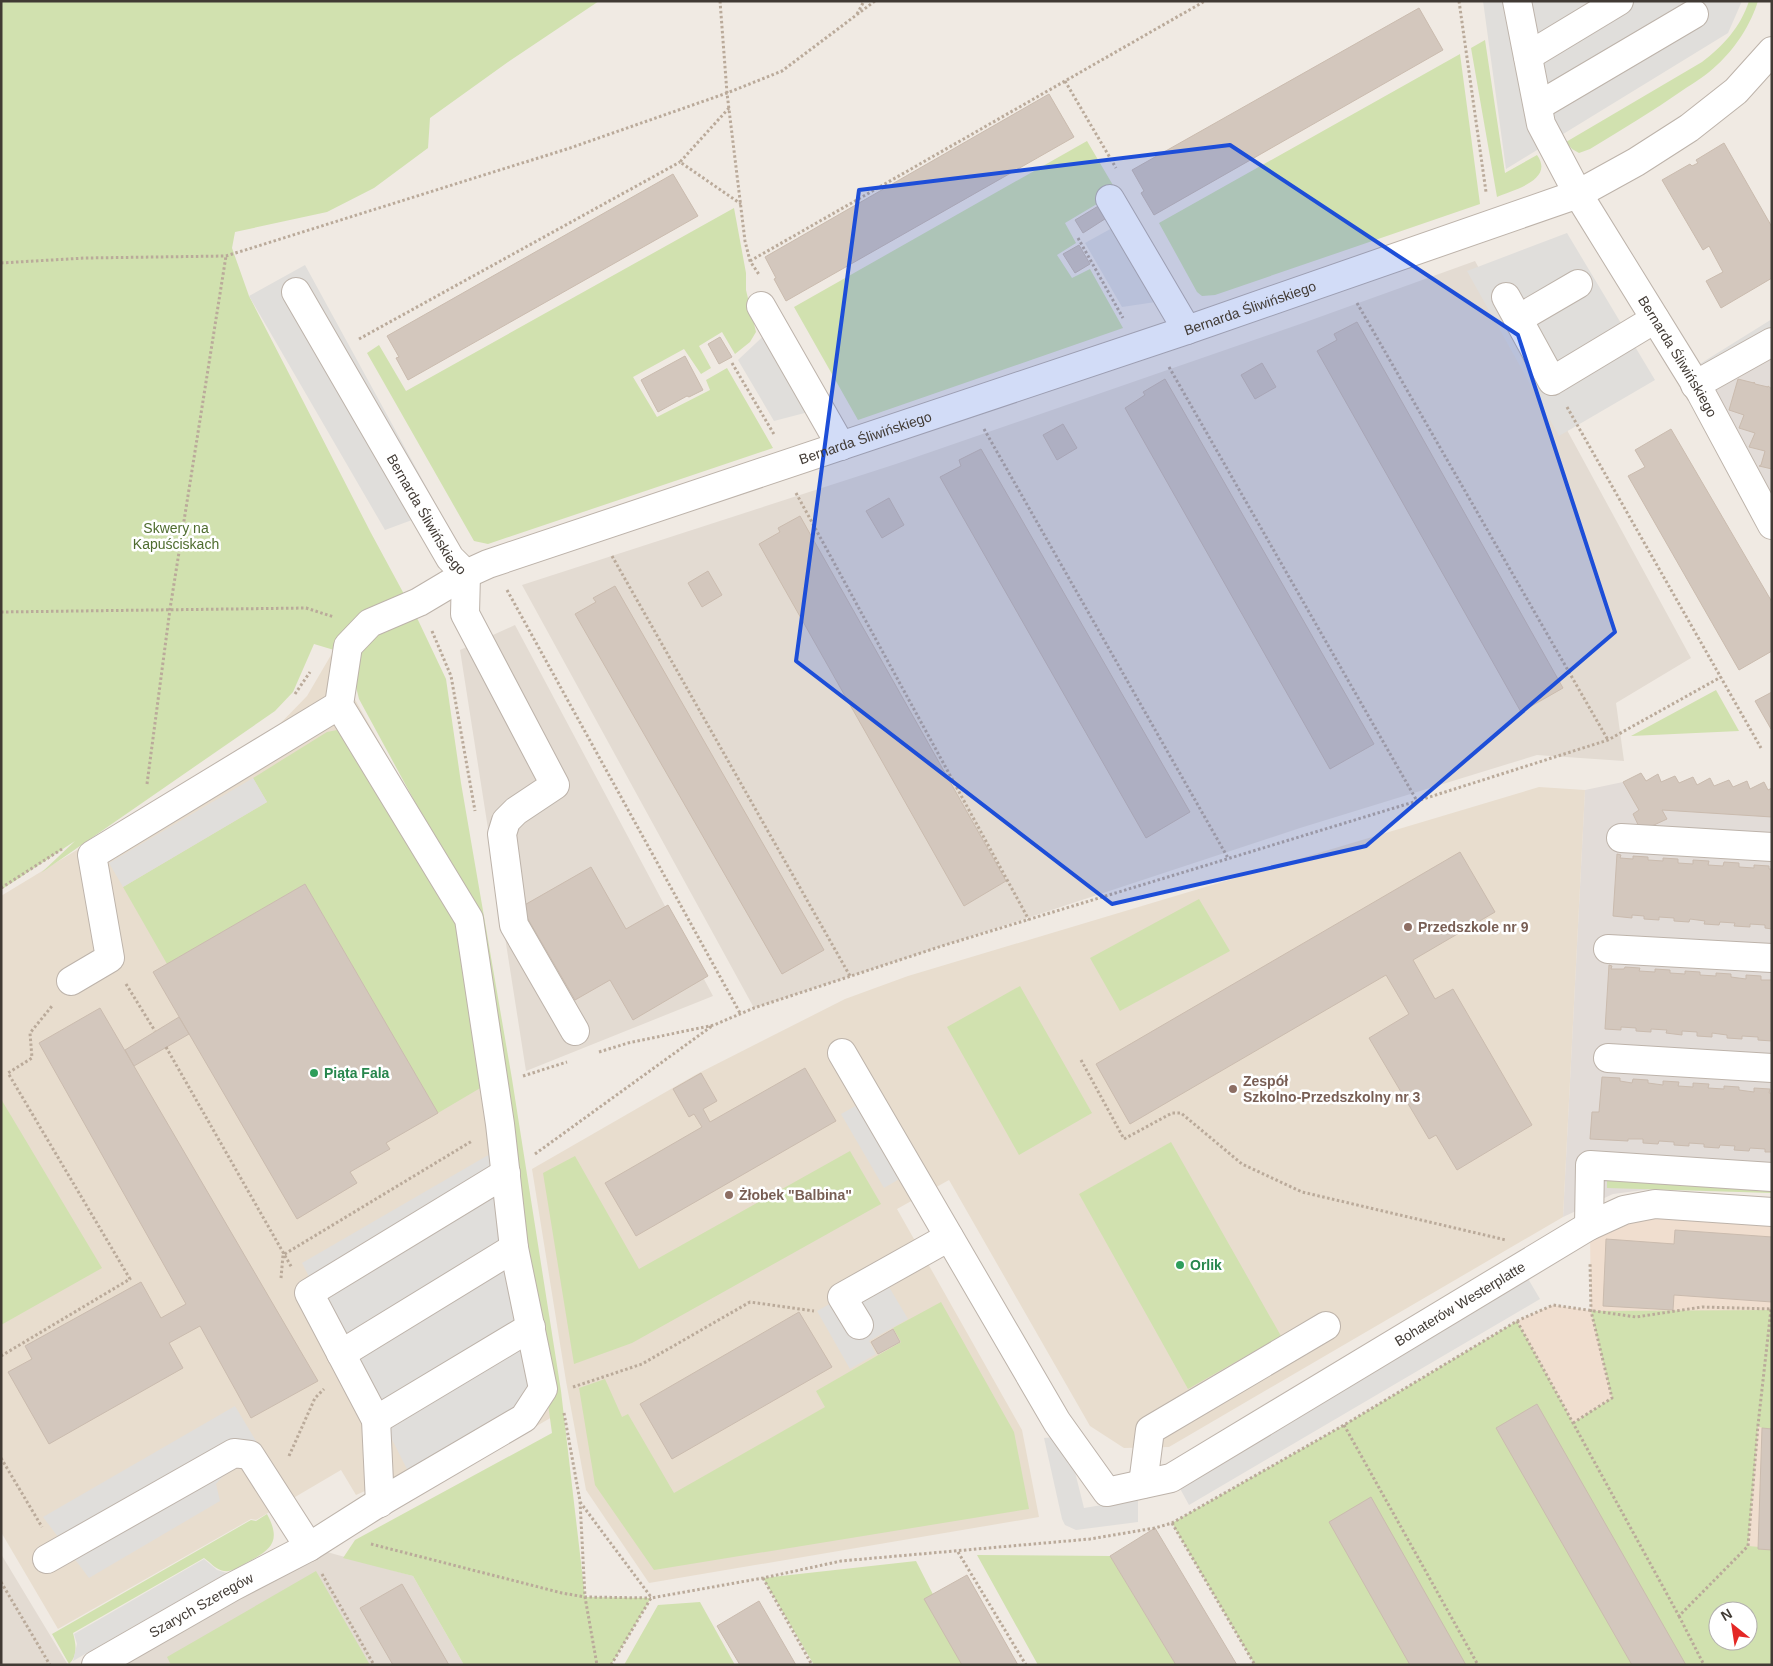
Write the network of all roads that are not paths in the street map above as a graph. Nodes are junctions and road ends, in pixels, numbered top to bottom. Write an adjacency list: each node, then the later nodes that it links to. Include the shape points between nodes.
1 (1517, 1): 5 (street)
2 (1619, 1): 5 (street)
3 (1694, 14): 6 (street)
4 (1772, 51): 7 (street, Bernarda Śliwińskiego, via 1736,92 1689,128)
5 (1528, 56): 6 (street)
6 (1538, 106): 7 (street, via 1541,124)
7 (1578, 194): 12 (street, Bernarda Śliwińskiego); 13 (street, Bernarda Śliwińskiego)
8 (1110, 199): 13 (street)
9 (1578, 284): 12 (street, via 1512,308 1552,380)
10 (296, 292): 18 (street, Bernarda Śliwińskiego, via 450,558)
11 (762, 294): 16 (street)
12 (1655, 320): 15 (street, Bernarda Śliwińskiego)
13 (1187, 330): 16 (street, Bernarda Śliwińskiego)
14 (1772, 342): 15 (street)
15 (1696, 384): 17 (street, Bernarda Śliwińskiego)
16 (841, 446): 18 (street, Bernarda Śliwińskiego)
17 (1772, 525)
18 (466, 574): 19 (street, via 419,602 370,623 348,646); 25 (street, via 465,614 555,785 516,811 506,821 502,834 514,925)
19 (339, 705): 24 (street, via 92,855 110,958); 29 (street, Szarych Szeregów, via 470,919)
20 (1621, 838): 21 (street)
21 (1772, 847)
22 (1608, 949): 23 (street)
23 (1772, 958)
24 (71, 981)
25 (576, 1031)
26 (842, 1053): 33 (street)
27 (1608, 1058): 28 (street)
28 (1772, 1068)
29 (506, 1173): 34 (street, Szarych Szeregów); 38 (street, via 309,1293)
30 (1772, 1177): 32 (street, via 1590,1165)
31 (1772, 1212): 32 (street, Bohaterów Westerplatte, via 1655,1204 1624,1210)
32 (1589, 1226): 40 (street, Bohaterów Westerplatte, via 1171,1478)
33 (949, 1237): 35 (street, via 842,1297); 40 (street, Bohaterów Westerplatte, via 1057,1422 1107,1492)
34 (514, 1248): 37 (street, Szarych Szeregów); 38 (street)
35 (859, 1325)
36 (1326, 1326): 40 (street, via 1150,1430)
37 (530, 1327): 39 (street); 41 (street, Szarych Szeregów, via 543,1389 524,1418)
38 (341, 1354): 39 (street)
39 (376, 1420): 41 (street)
40 (1143, 1484)
41 (380, 1503): 42 (street, Szarych Szeregów)
42 (309, 1547): 43 (street, via 250,1455 234,1453); 44 (street, Szarych Szeregów)
43 (52, 1556)
44 (96, 1665)

